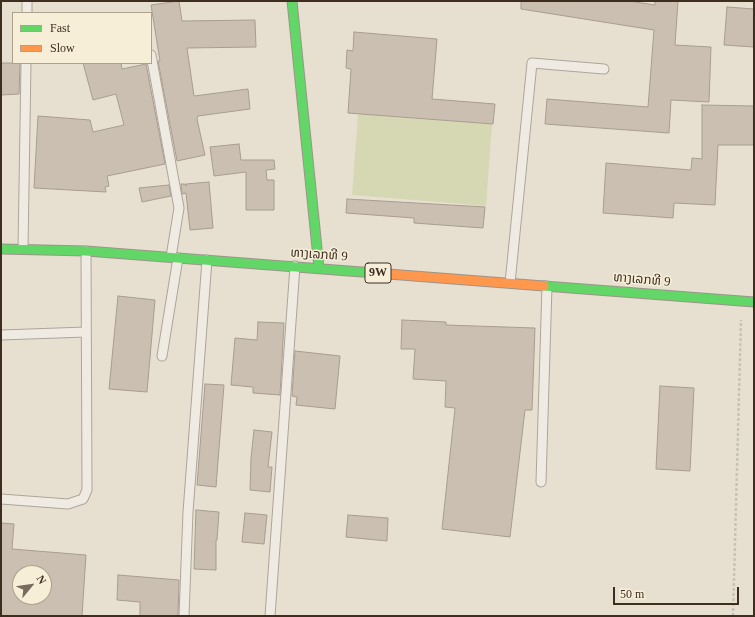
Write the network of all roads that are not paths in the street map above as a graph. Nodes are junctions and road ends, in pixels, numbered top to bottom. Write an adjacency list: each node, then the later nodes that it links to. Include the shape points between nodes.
1 (27, 1): 3 (lane)
2 (292, 1): 13 (main road)
3 (27, 12)
4 (152, 60): 10 (lane, via 179,208)
5 (26, 64): 8 (lane)
6 (604, 69): 14 (lane, via 532,63)
7 (1, 249): 8 (main road, ທາງເລກທີ 9 / 9W)
8 (23, 249): 9 (main road, ທາງເລກທີ 9 / 9W)
9 (86, 251): 10 (main road, ທາງເລກທີ 9 / 9W); 17 (lane)
10 (174, 257): 11 (main road, ທາງເລກທີ 9 / 9W); 19 (lane)
11 (206, 260): 12 (main road, ທາງເລກທີ 9 / 9W); 22 (lane, via 188,512)
12 (294, 266): 13 (main road, ທາງເລກທີ 9 / 9W); 23 (lane)
13 (319, 268): 14 (main road, ທາງເລກທີ 9 / 9W)
14 (510, 283): 15 (main road, ທາງເລກທີ 9 / 9W)
15 (547, 286): 16 (main road, ທາງເລກທີ 9 / 9W); 20 (lane)
16 (754, 302)
17 (86, 332): 18 (lane); 21 (lane, via 87,490 83,499 68,504)
18 (1, 335)
19 (162, 356)
20 (541, 482)
21 (1, 499)
22 (184, 616)
23 (270, 616)

